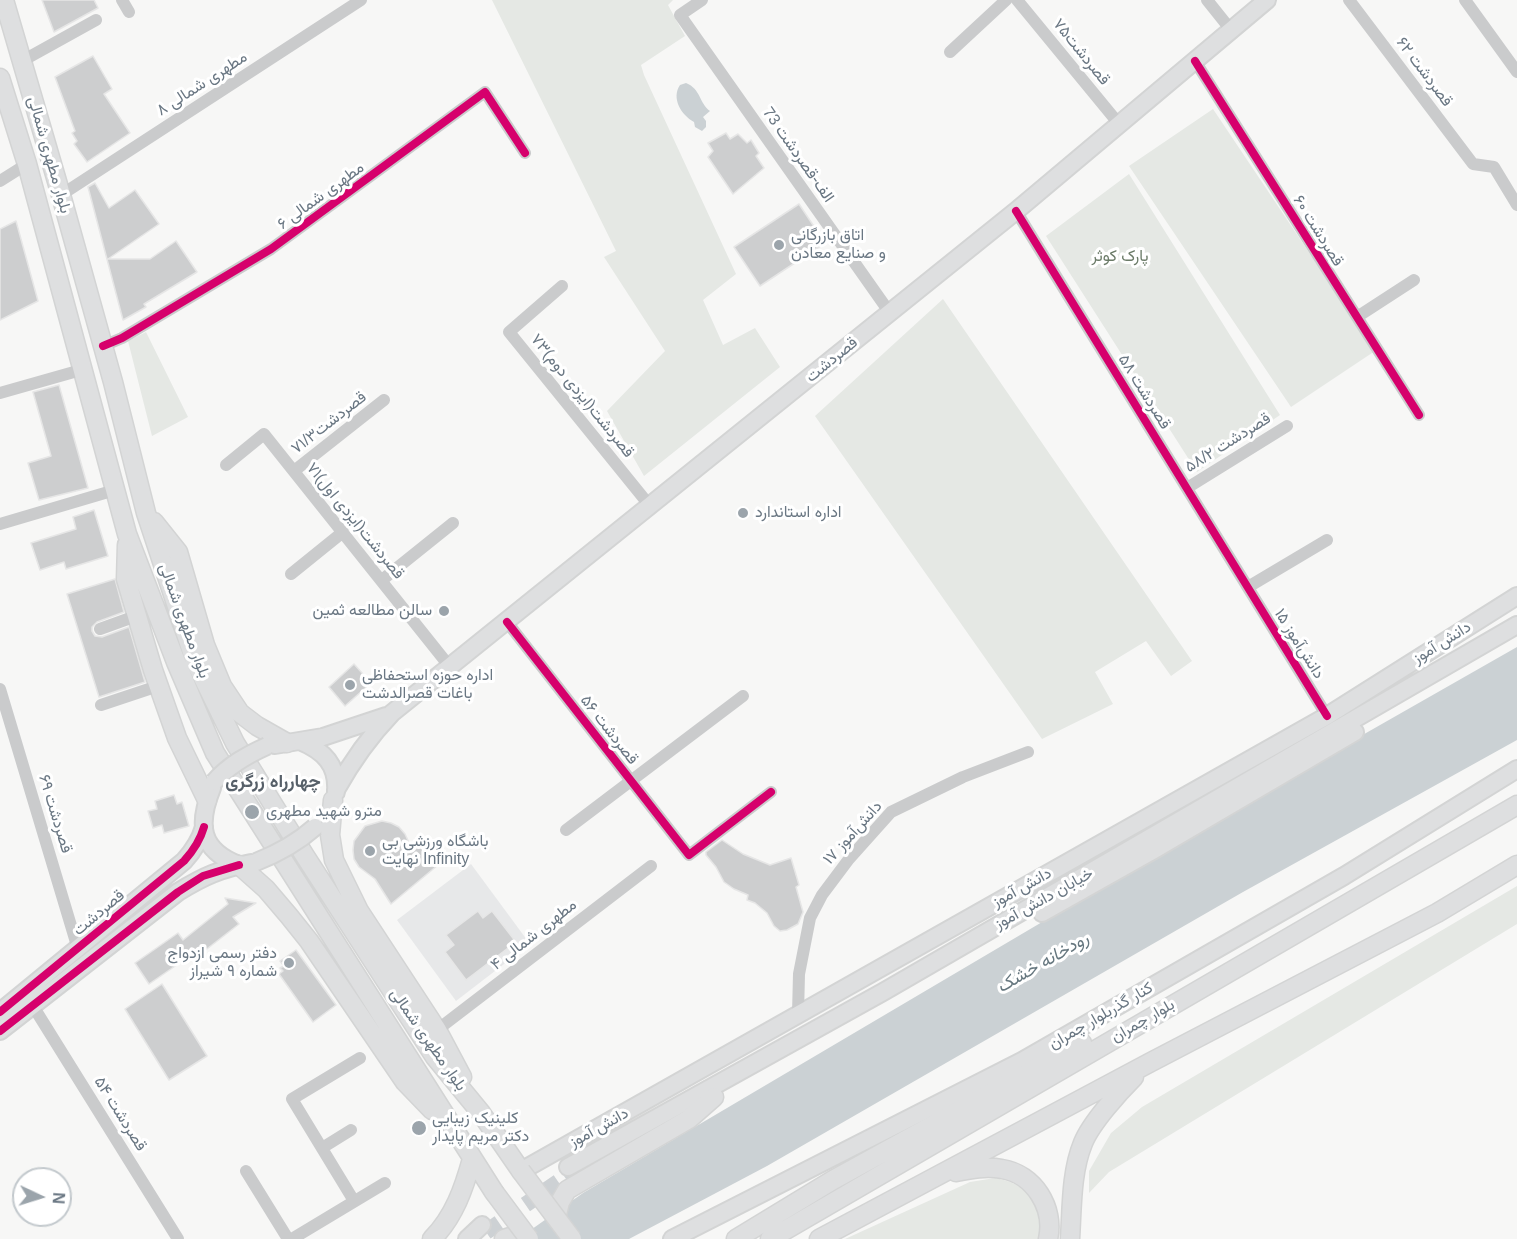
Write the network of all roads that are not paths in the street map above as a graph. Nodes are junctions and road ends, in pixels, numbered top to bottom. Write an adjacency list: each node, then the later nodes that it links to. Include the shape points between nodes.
1 (4, 0): 15 (main road, بلوار مطهرى شمالى)
2 (122, 0): 11 (street)
3 (361, 0): 23 (street, ۸ مطهری شمالی)
4 (702, 0): 28 (street, 73 الف-قصردشت, via 680,15)
5 (1006, 0): 14 (street)
6 (1017, 0): 19 (street, قصردشت۷۵)
7 (1208, 0): 13 (street)
8 (1267, 0): 13 (main road, قصردشت)
9 (1350, 0): 24 (street, قصردشت ۶۲, via 1473,164 1494,167)
10 (1465, 0): 17 (street)
11 (129, 12)
12 (96, 20): 15 (street)
13 (1231, 30): 16 (main road, قصردشت)
14 (950, 52)
15 (22, 61): 23 (main road, بلوار مطهرى شمالى)
16 (1195, 61): 19 (main road, قصردشت); 29 (street, ۶۰ قصردشت)
17 (1517, 72)
18 (0, 78): 21 (main road, بلوار مطهرى شمالى)
19 (1119, 124): 25 (main road, قصردشت)
20 (525, 153): 30 (street, ۶ مطهری شمالی, via 485,92 271,249)
21 (27, 164): 22 (street); 31 (main road, بلوار مطهرى شمالى)
22 (0, 181)
23 (61, 195): 30 (main road, بلوار مطهرى شمالى)
24 (1517, 205)
25 (1016, 211): 28 (main road, قصردشت); 38 (street, قصردشت ۵۸)
26 (1413, 280): 29 (street)
27 (562, 286): 40 (street, ۷۳قصردشت(ایزدی دوم), via 509,332)
28 (890, 313): 40 (main road, قصردشت)
29 (1357, 317): 34 (street, ۶۰ قصردشت)
30 (103, 346): 41 (main road, بلوار مطهرى شمالى)
31 (81, 370): 32 (street); 39 (main road, بلوار مطهرى شمالى)
32 (0, 393)
33 (384, 400): 37 (street, قصردشت۷۱/۳)
34 (1419, 415)
35 (1287, 426): 38 (street, ۵۸/۲ قصردشت)
36 (226, 465): 37 (street, ۷۱قصردشت(ایزدی اول), via 264,434)
37 (294, 471): 44 (street, ۷۱قصردشت(ایزدی اول))
38 (1187, 488): 49 (street, قصردشت ۵۸)
39 (115, 490): 43 (street); 45 (main road, بلوار مطهرى شمالى)
40 (650, 506): 52 (main road, قصردشت)
41 (146, 513): 63 (main road, via 178,552 205,645 222,686 240,713 257,726); 86 (main road, بلوار مطهرى شمالى, via 195,661 236,743 435,1057)
42 (453, 523): 48 (street)
43 (0, 524)
44 (343, 532): 47 (street); 48 (street, ۷۱قصردشت(ایزدی اول))
45 (126, 534): 51 (main road, via 126,579); 88 (main road, بلوار مطهرى شمالى, via 215,753)
46 (1327, 540): 49 (street)
47 (291, 574)
48 (382, 580): 56 (street, ۷۱قصردشت(ایزدی اول))
49 (1248, 587): 62 (street, دانش‌آموز ۱۵)
50 (1517, 596): 62 (main road, دانش آموز)
51 (136, 616): 54 (street); 57 (main road)
52 (507, 622): 56 (main road, قصردشت); 66 (street, ۵۶ قصردشت)
53 (1517, 625): 93 (main road, خیابان دانش آموز)
54 (100, 629)
55 (1517, 636): 85 (main road, خیابان دانش آموز, via 1154,850)
56 (450, 667): 61 (main road, قصردشت)
57 (158, 686): 60 (street); 69 (main road, via 177,738)
58 (0, 689): 76 (street, ۶۹ قصردشت)
59 (743, 696): 66 (street)
60 (101, 705)
61 (392, 713): 63 (main road, via 356,727); 68 (main road, via 350,764)
62 (1327, 716): 79 (main road, دانش آموز)
63 (294, 742): 68 (main road, via 313,747 327,759 336,774); 69 (main road, bridge, via 267,746 248,755 214,782)
64 (1028, 752): 79 (street, دانش‌آموز ۱۷, via 963,777 891,812 856,851 822,895 810,918 799,974)
65 (1517, 769): 108 (main road, کنار گذربلوار چمران, via 1344,876 1022,1061)
66 (632, 781): 67 (street, ۵۶ قصردشت, via 689,855); 72 (street)
67 (771, 792)
68 (335, 795): 73 (main road, bridge, via 329,809 301,840 277,854); 81 (main road, via 330,835 334,860 359,911)
69 (207, 800): 71 (main road)
70 (1517, 805): 80 (main road, بلوار چمران)
71 (204, 827): 73 (main road, via 212,850 223,859); 76 (main road, قصردشت, via 194,851 184,861)
72 (566, 830)
73 (247, 864): 77 (main road, قصردشت, via 203,876 178,892); 88 (main road, via 309,941 405,1082)
74 (1517, 865): 84 (main road, via 1437,913)
75 (651, 866): 81 (street, ۴ مطهری شمالی)
76 (78, 949): 78 (main road, قصردشت)
77 (33, 1006): 82 (main road, قصردشت); 100 (street, ۵۴ قصردشت)
78 (0, 1012)
79 (798, 1014): 92 (main road, دانش آموز)
80 (1130, 1029): 109 (main road, via 1084,1042 833,1180); 110 (main road, بلوار چمران)
81 (437, 1030): 86 (main road)
82 (0, 1031)
83 (360, 1058): 89 (street, via 292,1099)
84 (1151, 1062): 94 (main road); 113 (main road, via 1109,1104 1083,1142 1074,1180)
85 (714, 1097): 93 (main road, via 689,1119)
86 (481, 1113): 92 (main road, بلوار مطهرى شمالى)
87 (351, 1130): 89 (street)
88 (455, 1134): 90 (main road, بلوار مطهرى شمالى)
89 (322, 1148): 96 (street)
90 (472, 1159): 102 (main road, via 452,1212); 106 (main road, بلوار مطهرى شمالى, bridge)
91 (246, 1171): 101 (street)
92 (521, 1171): 97 (main road, بلوار مطهرى شمالى, bridge)
93 (575, 1173): 97 (main road)
94 (942, 1174): 111 (main road); 112 (main road, via 984,1167 1018,1175 1035,1186 1047,1208)
95 (385, 1183): 96 (street)
96 (354, 1202): 99 (street)
97 (556, 1218): 107 (main road, بلوار مطهرى شمالى, bridge)
98 (482, 1232): 103 (main road)
99 (306, 1235): 101 (street)
100 (178, 1239)
101 (290, 1239)
102 (432, 1239)
103 (467, 1239)
104 (504, 1239): 105 (main road)
105 (518, 1239)
106 (529, 1239)
107 (572, 1239)
108 (672, 1239)
109 (736, 1239)
110 (770, 1239)
111 (819, 1239)
112 (1047, 1239)
113 (1070, 1239)

